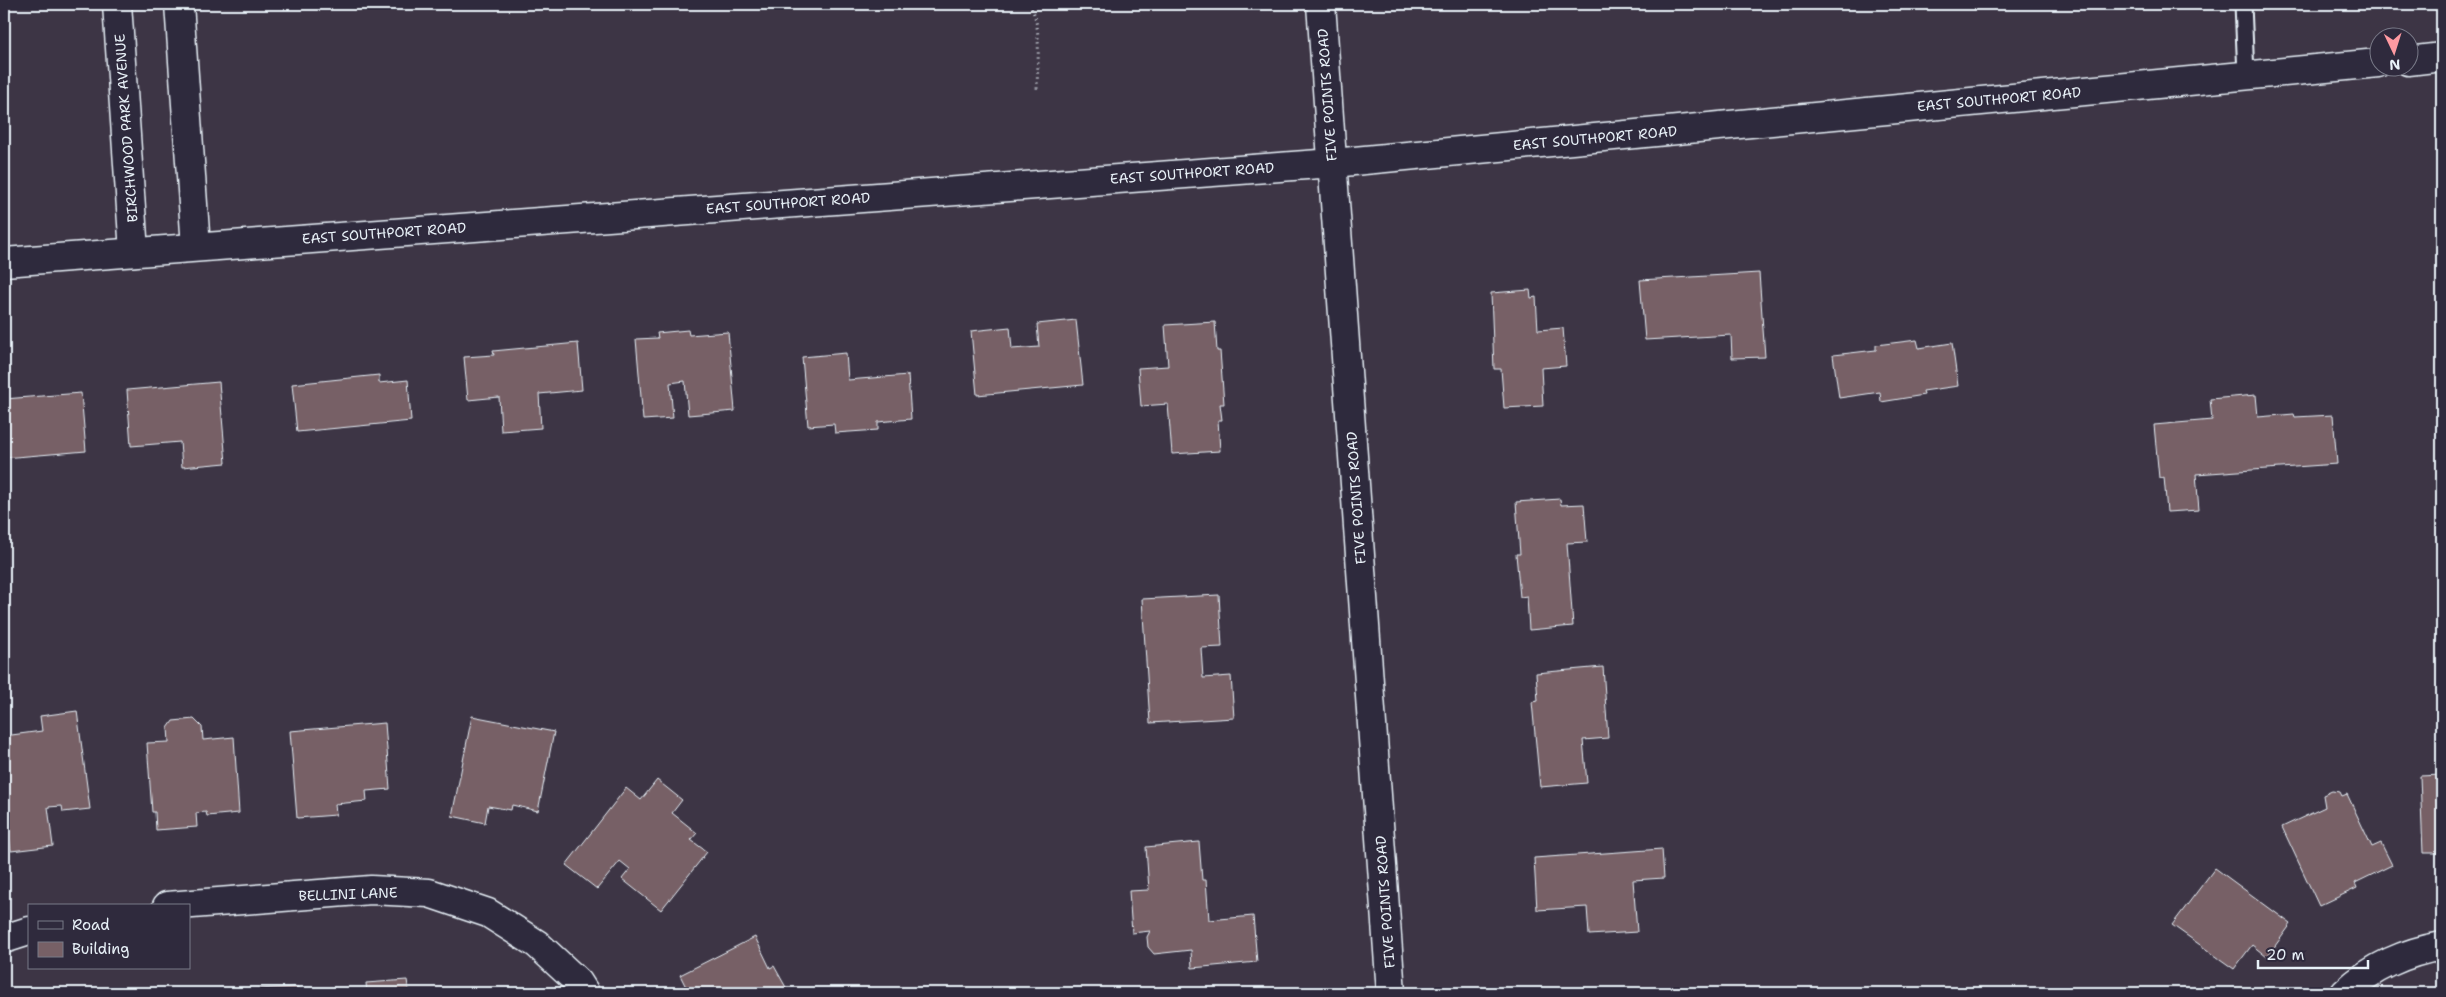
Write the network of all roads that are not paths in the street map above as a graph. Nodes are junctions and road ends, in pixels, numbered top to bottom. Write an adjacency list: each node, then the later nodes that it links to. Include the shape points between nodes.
1 (117, 4): 11 (main road, BIRCHWOOD PARK AVENUE)
2 (178, 4): 10 (main road)
3 (1321, 4): 9 (main road, FIVE POINTS ROAD)
4 (2243, 4): 8 (lane)
5 (2442, 57): 6 (main road)
6 (2418, 60)
7 (2368, 65): 8 (main road, EAST SOUTHPORT ROAD)
8 (2246, 76): 9 (main road, EAST SOUTHPORT ROAD)
9 (1332, 163): 10 (main road, EAST SOUTHPORT ROAD); 18 (main road, FIVE POINTS ROAD)
10 (196, 247): 11 (main road, EAST SOUTHPORT ROAD)
11 (134, 252): 12 (main road, EAST SOUTHPORT ROAD)
12 (4, 262)
13 (190, 904): 17 (main road, BELLINI LANE, via 371,890 429,893 488,913 537,944 578,982)
14 (28, 931): 15 (main road)
15 (4, 939)
16 (2442, 946): 19 (main road, via 2422,949 2383,965)
17 (585, 993)
18 (1391, 993)
19 (2345, 993)

